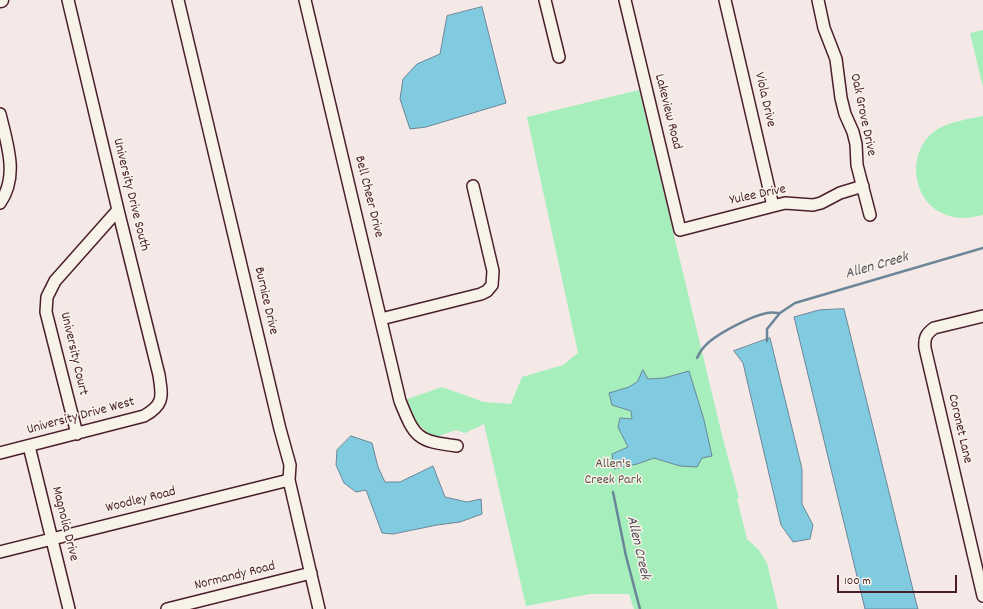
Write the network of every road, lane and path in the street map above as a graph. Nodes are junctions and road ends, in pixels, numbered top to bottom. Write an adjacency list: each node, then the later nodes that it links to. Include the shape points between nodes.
1 (68, 0): 14 (street, University Drive South)
2 (178, 0): 24 (street, Burnice Drive, via 287,451 290,465)
3 (305, 0): 18 (street, Bell Cheer Drive)
4 (545, 0): 8 (street)
5 (625, 0): 16 (street, Lakeview Road)
6 (725, 0): 13 (street, Viola Drive)
7 (818, 0): 11 (street, Oak Grove Drive, via 824,28 836,59 841,98 856,144 857,165)
8 (559, 57)
9 (0, 114): 12 (street, via 10,159 10,177 5,196)
10 (473, 186): 18 (street, via 493,270 492,285 481,294)
11 (863, 186): 13 (street, Yulee Drive, via 813,205 784,203); 15 (street, Oak Grove Drive)
12 (0, 203)
13 (774, 206): 16 (street, Yulee Drive)
14 (118, 210): 19 (street, University Drive South, via 159,375); 20 (street, University Court, via 55,281 47,297 46,312)
15 (870, 214)
16 (680, 230)
17 (983, 316): 28 (street, Coronet Lane, via 934,328 924,339)
18 (381, 319): 22 (street, Bell Cheer Drive, via 393,376 409,425 421,439)
19 (162, 397): 20 (street, University Drive West, via 154,410 144,416)
20 (77, 434): 21 (street, University Drive West)
21 (29, 446): 23 (street, University Drive West); 25 (street, Magnolia Drive)
22 (457, 446)
23 (0, 453)
24 (289, 480): 25 (street, Woodley Road); 27 (street, Burnice Drive)
25 (52, 538): 26 (street, Woodley Road); 29 (street, Magnolia Drive)
26 (0, 552)
27 (310, 573): 30 (street, Normandy Road); 31 (street, Burnice Drive)
28 (983, 596)
29 (69, 609)
30 (167, 609)
31 (319, 609)

